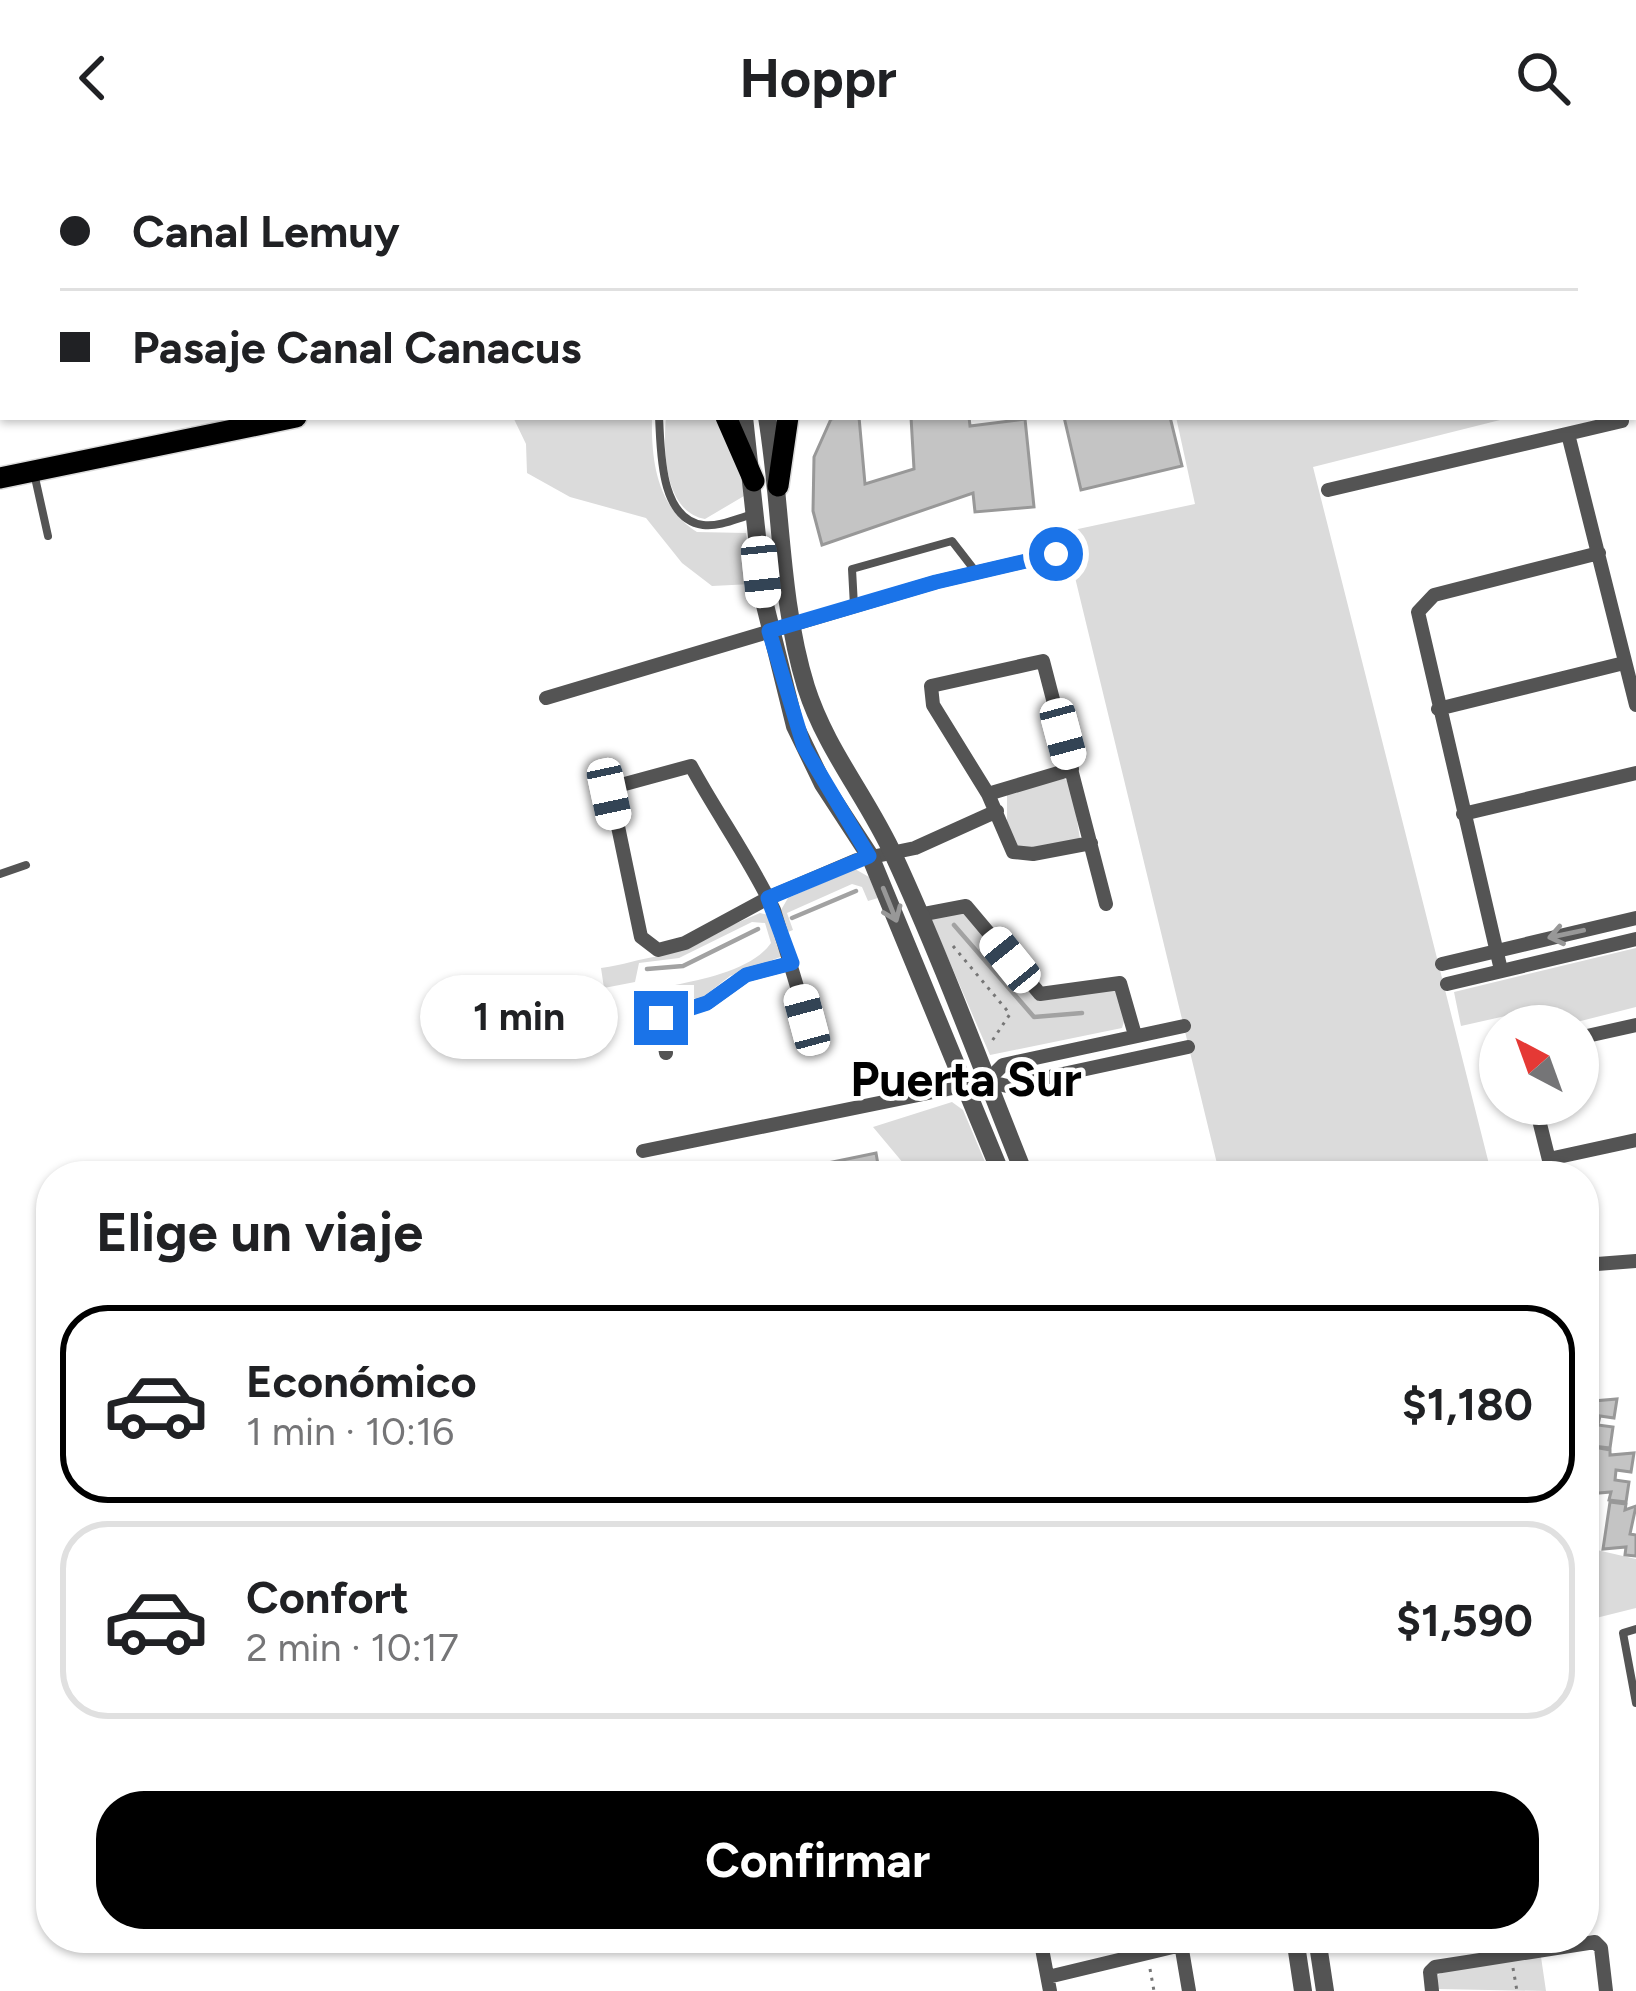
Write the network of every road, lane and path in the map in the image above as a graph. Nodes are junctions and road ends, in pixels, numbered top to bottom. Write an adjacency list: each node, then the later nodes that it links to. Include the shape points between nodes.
1 (242, 420): 10 (main road)
2 (281, 420): 10 (main road)
3 (659, 420): 16 (lane, via 665,480 688,518 704,525)
4 (727, 420): 13 (main road)
5 (744, 420): 13 (street)
6 (767, 420): 14 (street)
7 (788, 420): 14 (main road)
8 (1622, 421): 9 (street)
9 (1568, 434): 15 (street); 18 (street)
10 (205, 435): 11 (main road)
11 (34, 471): 12 (main road); 17 (lane)
12 (0, 478)
13 (754, 481): 16 (street)
14 (778, 486): 22 (street)
15 (1328, 490)
16 (758, 513): 23 (street)
17 (48, 536)
18 (1599, 553): 24 (street); 27 (street, via 1426,600 1417,620)
19 (1056, 554): 20 (street)
20 (976, 572): 21 (street); 21 (lane, via 952,541 852,568)
21 (854, 606): 22 (street)
22 (791, 624): 23 (street); 34 (street, via 829,746)
23 (769, 631): 25 (street); 35 (street, via 804,747)
24 (1624, 663): 26 (street); 27 (street)
25 (546, 698)
26 (1636, 705)
27 (1438, 709): 32 (street)
28 (1072, 769): 30 (street); 30 (street, via 1041,658 934,684 933,705); 33 (street)
29 (1636, 773): 32 (street)
30 (988, 794): 31 (street)
31 (997, 811): 33 (street, via 1019,855); 34 (street)
32 (1463, 814): 44 (street)
33 (1091, 843): 39 (street)
34 (892, 853): 35 (street); 40 (street)
35 (869, 856): 38 (street); 58 (street, one-way to 58)
36 (26, 865): 37 (lane)
37 (0, 874)
38 (768, 898): 38 (street, via 658,950 640,937 609,791 690,764); 45 (street)
39 (1106, 904)
40 (919, 915): 53 (street, via 966,906 1040,994 1120,983); 57 (street)
41 (1636, 918): 44 (street, one-way to 44)
42 (944, 935): 54 (path, via 1009,1012)
43 (1636, 939): 47 (street)
44 (1496, 949): 46 (street); 47 (street)
45 (792, 963): 49 (street); 56 (street, via 746,975 707,1003 661,1018)
46 (1442, 964)
47 (1502, 970): 48 (street)
48 (1447, 984)
49 (807, 1020)
50 (1636, 1025): 52 (street)
51 (1184, 1026): 53 (street)
52 (1599, 1033)
53 (1135, 1035): 57 (street, via 1003,1065)
54 (992, 1041)
55 (1188, 1047): 57 (street, via 1007,1086)
56 (666, 1053)
57 (987, 1081): 58 (street); 64 (street)
58 (964, 1086): 61 (street); 63 (street)
59 (1540, 1125): 62 (street)
60 (1636, 1139): 62 (street)
61 (643, 1151)
62 (1549, 1159)
63 (995, 1161)
64 (1019, 1161)
65 (1636, 1261): 66 (street)
66 (1599, 1264)
67 (1636, 1629): 68 (lane, via 1623,1633)
68 (1636, 1703)
69 (1599, 1943): 83 (street)
70 (1043, 1953): 77 (street)
71 (1144, 1953): 77 (street)
72 (1180, 1953): 78 (street)
73 (1297, 1953): 79 (street)
74 (1319, 1953): 80 (street)
75 (1519, 1953): 76 (street)
76 (1511, 1954): 81 (street, via 1435,1967); 82 (path)
77 (1049, 1984)
78 (1189, 1991)
79 (1303, 1991)
80 (1325, 1991)
81 (1432, 1991)
82 (1516, 1991)
83 (1606, 1991)

